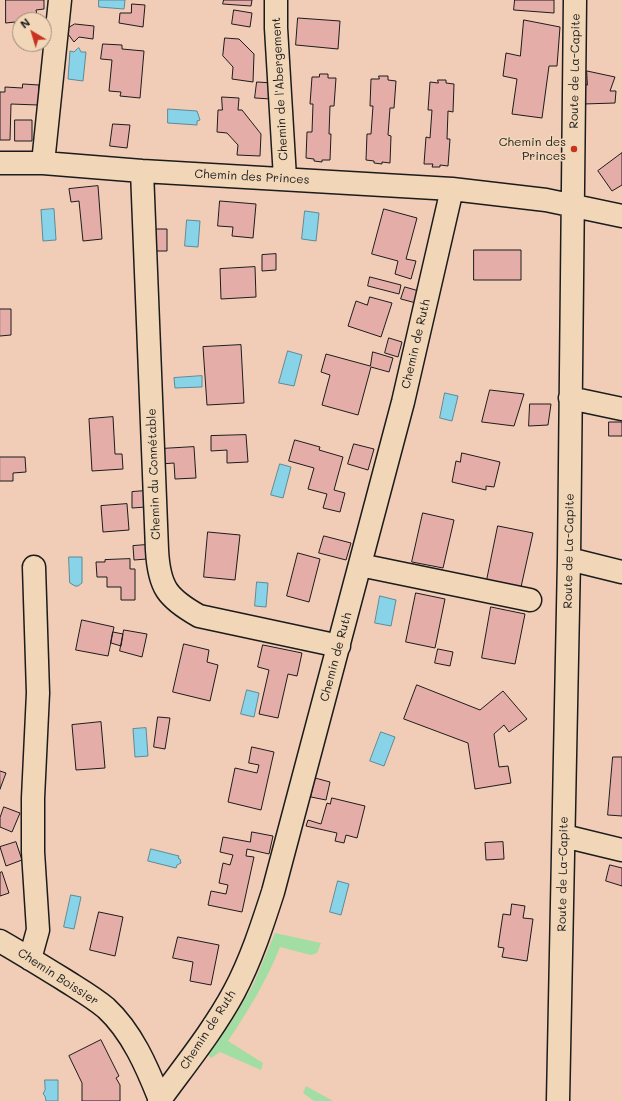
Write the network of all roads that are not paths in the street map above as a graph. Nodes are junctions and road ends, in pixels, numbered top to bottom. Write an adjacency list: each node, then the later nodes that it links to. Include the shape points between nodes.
1 (60, 0): 5 (street)
2 (276, 0): 7 (street, Chemin de l'Abergement)
3 (575, 0): 9 (street, Route de La-Capite)
4 (0, 163): 5 (street, Chemin des Princes)
5 (43, 163): 6 (street, Chemin des Princes)
6 (142, 170): 7 (street, Chemin des Princes); 18 (street, Chemin du Connétable, via 157,550 162,581 166,590 182,607 199,616)
7 (285, 178): 8 (street, Chemin des Princes)
8 (452, 189): 9 (street, Chemin des Princes, via 546,200); 14 (street, Chemin de Ruth, via 403,402)
9 (573, 206): 10 (street, Chemin des Princes); 11 (street, Route de La-Capite)
10 (622, 216)
11 (570, 398): 12 (street); 13 (street, Route de La-Capite)
12 (622, 409)
13 (569, 559): 16 (street); 19 (street, Route de La-Capite)
14 (360, 565): 17 (street); 18 (street, Chemin de Ruth)
15 (34, 567): 22 (street, via 38,693 33,814 38,930)
16 (622, 572)
17 (530, 600)
18 (339, 646): 23 (street, Chemin de Ruth, via 273,892 246,966 219,1017)
19 (564, 836): 20 (street); 24 (street, Route de La-Capite)
20 (622, 850)
21 (0, 941): 22 (street, Chemin Boissier)
22 (30, 959): 23 (street, Chemin Boissier, via 106,1008 138,1050)
23 (160, 1100)
24 (558, 1101)

